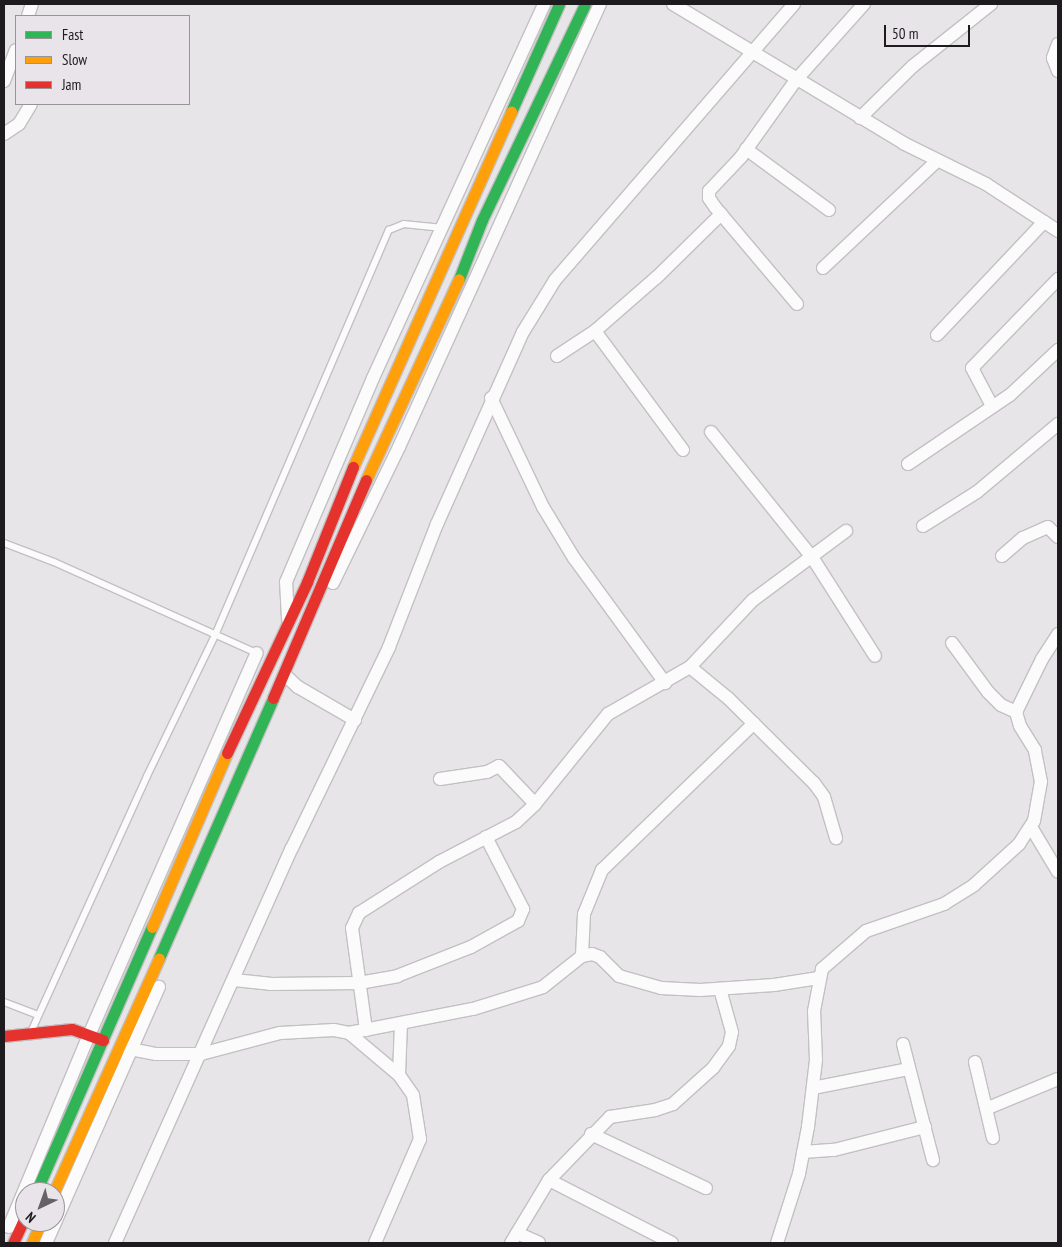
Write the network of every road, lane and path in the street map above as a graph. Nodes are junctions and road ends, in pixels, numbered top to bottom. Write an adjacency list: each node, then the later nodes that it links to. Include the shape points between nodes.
1 (544, 4): 23 (street)
2 (559, 4): 44 (main road)
3 (585, 4): 52 (main road, via 482,220 457,284 338,544)
4 (600, 4): 52 (street, via 399,447)
5 (673, 4): 11 (street)
6 (794, 4): 11 (street)
7 (864, 4): 13 (street)
8 (991, 4): 16 (street, via 913,66)
9 (1058, 44): 12 (street, via 1053,58)
10 (15, 53): 14 (street)
11 (752, 53): 13 (street); 32 (street, via 555,280 523,332)
12 (1058, 71)
13 (796, 80): 16 (street); 18 (street)
14 (4, 81)
15 (30, 105): 17 (street, via 19,124)
16 (860, 118): 19 (street)
17 (4, 134)
18 (746, 149): 20 (street); 21 (street, via 710,191 709,198)
19 (937, 161): 22 (street, via 986,184); 25 (street)
20 (829, 210)
21 (721, 214): 27 (street); 28 (street, via 657,277)
22 (1044, 222): 24 (street); 29 (street)
23 (440, 228): 44 (street, via 286,582); 45 (lane, via 404,224 389,230)
24 (1058, 231)
25 (823, 268)
26 (1058, 279): 33 (street, via 972,368)
27 (797, 304)
28 (595, 331): 31 (street); 36 (street)
29 (938, 335)
30 (1058, 350): 33 (street, via 1032,378)
31 (557, 356)
32 (491, 398): 53 (street, via 543,507 574,558); 55 (street, via 389,647)
33 (992, 406): 37 (street)
34 (1058, 424): 38 (street, via 976,492)
35 (710, 432): 43 (street)
36 (683, 450)
37 (908, 464)
38 (923, 526)
39 (846, 532): 43 (street)
40 (1058, 537): 42 (street, via 1048,527 1023,538)
41 (4, 543): 45 (lane)
42 (1002, 556)
43 (812, 557): 49 (street); 51 (street, via 753,600)
44 (288, 622): 50 (main road)
45 (216, 634): 48 (lane); 69 (lane)
46 (1058, 634): 54 (street, via 1042,658)
47 (952, 643): 54 (street, via 988,692 1001,705)
48 (257, 653): 50 (lane); 74 (street)
49 (875, 656)
50 (272, 661): 76 (main road, via 212,786)
51 (690, 667): 53 (street); 56 (street)
52 (288, 678): 55 (street); 78 (street)
53 (665, 683): 58 (street, via 608,714)
54 (1016, 712): 59 (street, via 1020,726 1035,750 1041,782)
55 (354, 720): 65 (street)
56 (754, 722): 61 (street, via 820,790); 63 (street, via 602,870 584,914)
57 (440, 779): 58 (street, via 487,772 498,766)
58 (535, 804): 60 (street, via 516,822)
59 (1031, 827): 62 (street); 64 (street, via 1015,849 974,886 944,904 866,931 826,963)
60 (486, 837): 66 (street, via 438,862 359,913 352,928); 66 (street, via 523,909 518,920 471,947 397,976)
61 (836, 838)
62 (1058, 872)
63 (582, 956): 67 (street, via 600,957 619,976 636,983 660,988); 70 (street, via 543,988 473,1009)
64 (818, 978): 67 (street); 84 (street)
65 (234, 980): 66 (street, via 270,984); 79 (street)
66 (359, 983): 71 (street)
67 (720, 989): 87 (street, via 732,1032 729,1046 713,1068 673,1104 610,1117)
68 (4, 1002): 69 (lane)
69 (38, 1015): 72 (lane)
70 (401, 1024): 71 (street); 82 (street)
71 (366, 1030): 73 (street)
72 (30, 1033): 74 (main road, via 72,1029); 75 (main road)
73 (348, 1033): 79 (street, via 334,1030 280,1033); 82 (street)
74 (88, 1035): 76 (main road); 96 (street)
75 (4, 1036)
76 (103, 1040): 78 (lane); 92 (main road, via 86,1072)
77 (903, 1044): 81 (street)
78 (126, 1048): 79 (street, via 156,1054); 93 (main road); 97 (street)
79 (201, 1054): 98 (street)
80 (975, 1062): 85 (street)
81 (909, 1069): 84 (street); 86 (street)
82 (399, 1075): 99 (street, via 414,1095 420,1139)
83 (1058, 1079): 85 (street)
84 (813, 1088): 89 (street)
85 (988, 1108): 88 (street)
86 (925, 1127): 89 (street, via 834,1150); 90 (street)
87 (592, 1134): 91 (street); 94 (street)
88 (992, 1138)
89 (803, 1152): 102 (street)
90 (933, 1160)
91 (548, 1180): 95 (street); 101 (street)
92 (40, 1182)
93 (59, 1182)
94 (706, 1188)
95 (514, 1238): 100 (street)
96 (4, 1239)
97 (46, 1243)
98 (115, 1243)
99 (375, 1243)
100 (539, 1243)
101 (672, 1243)
102 (778, 1243)

